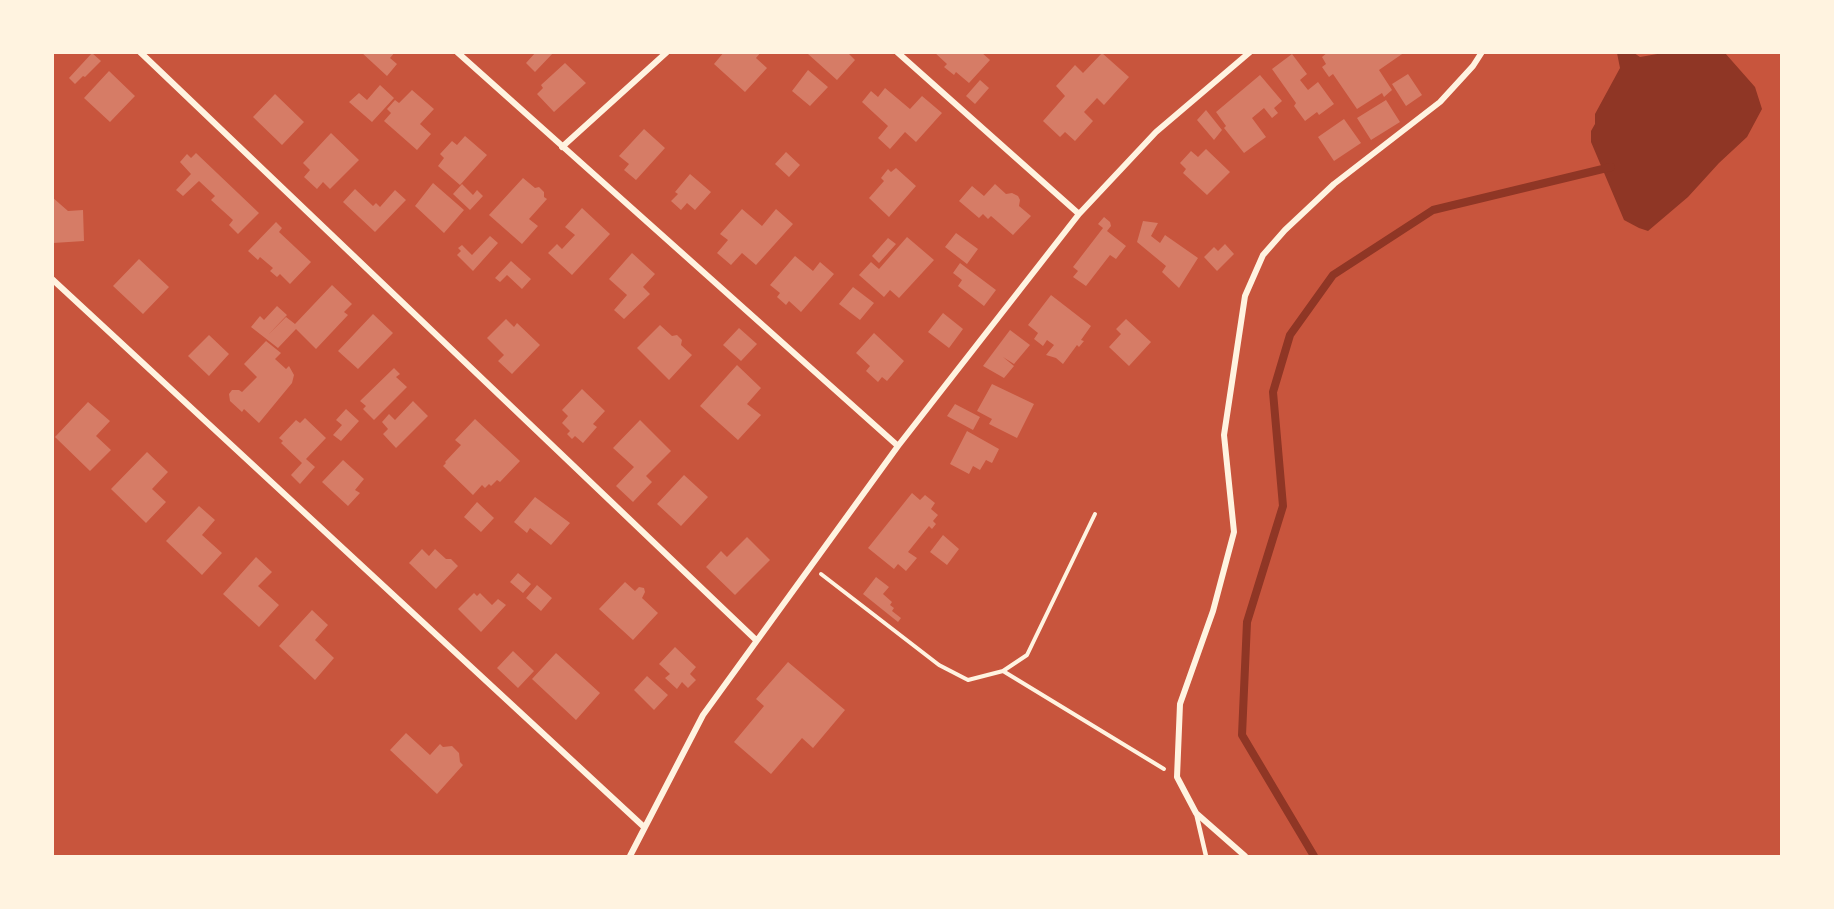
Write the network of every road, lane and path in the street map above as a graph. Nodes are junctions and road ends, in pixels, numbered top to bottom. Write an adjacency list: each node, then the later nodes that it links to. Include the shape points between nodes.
1 (140, 52): 13 (street)
2 (457, 52): 7 (street)
3 (667, 52): 7 (street)
4 (897, 52): 8 (street)
5 (1250, 52): 8 (street, via 1156,132)
6 (1482, 52): 15 (street, via 1440,102 1334,184 1285,230 1263,255 1245,296 1224,435 1234,532 1213,611 1180,704)
7 (562, 147): 10 (street)
8 (1079, 214): 10 (street)
9 (52, 279): 17 (street)
10 (898, 446): 12 (street)
11 (1095, 514): 14 (path, via 1027,655)
12 (811, 566): 13 (street); 14 (path, via 939,665 968,680)
13 (756, 640): 17 (street, via 703,715)
14 (1003, 672): 15 (path)
15 (1177, 777): 16 (street)
16 (1196, 813): 19 (lane); 20 (street)
17 (644, 827): 18 (street)
18 (630, 856)
19 (1206, 856)
20 (1245, 856)

